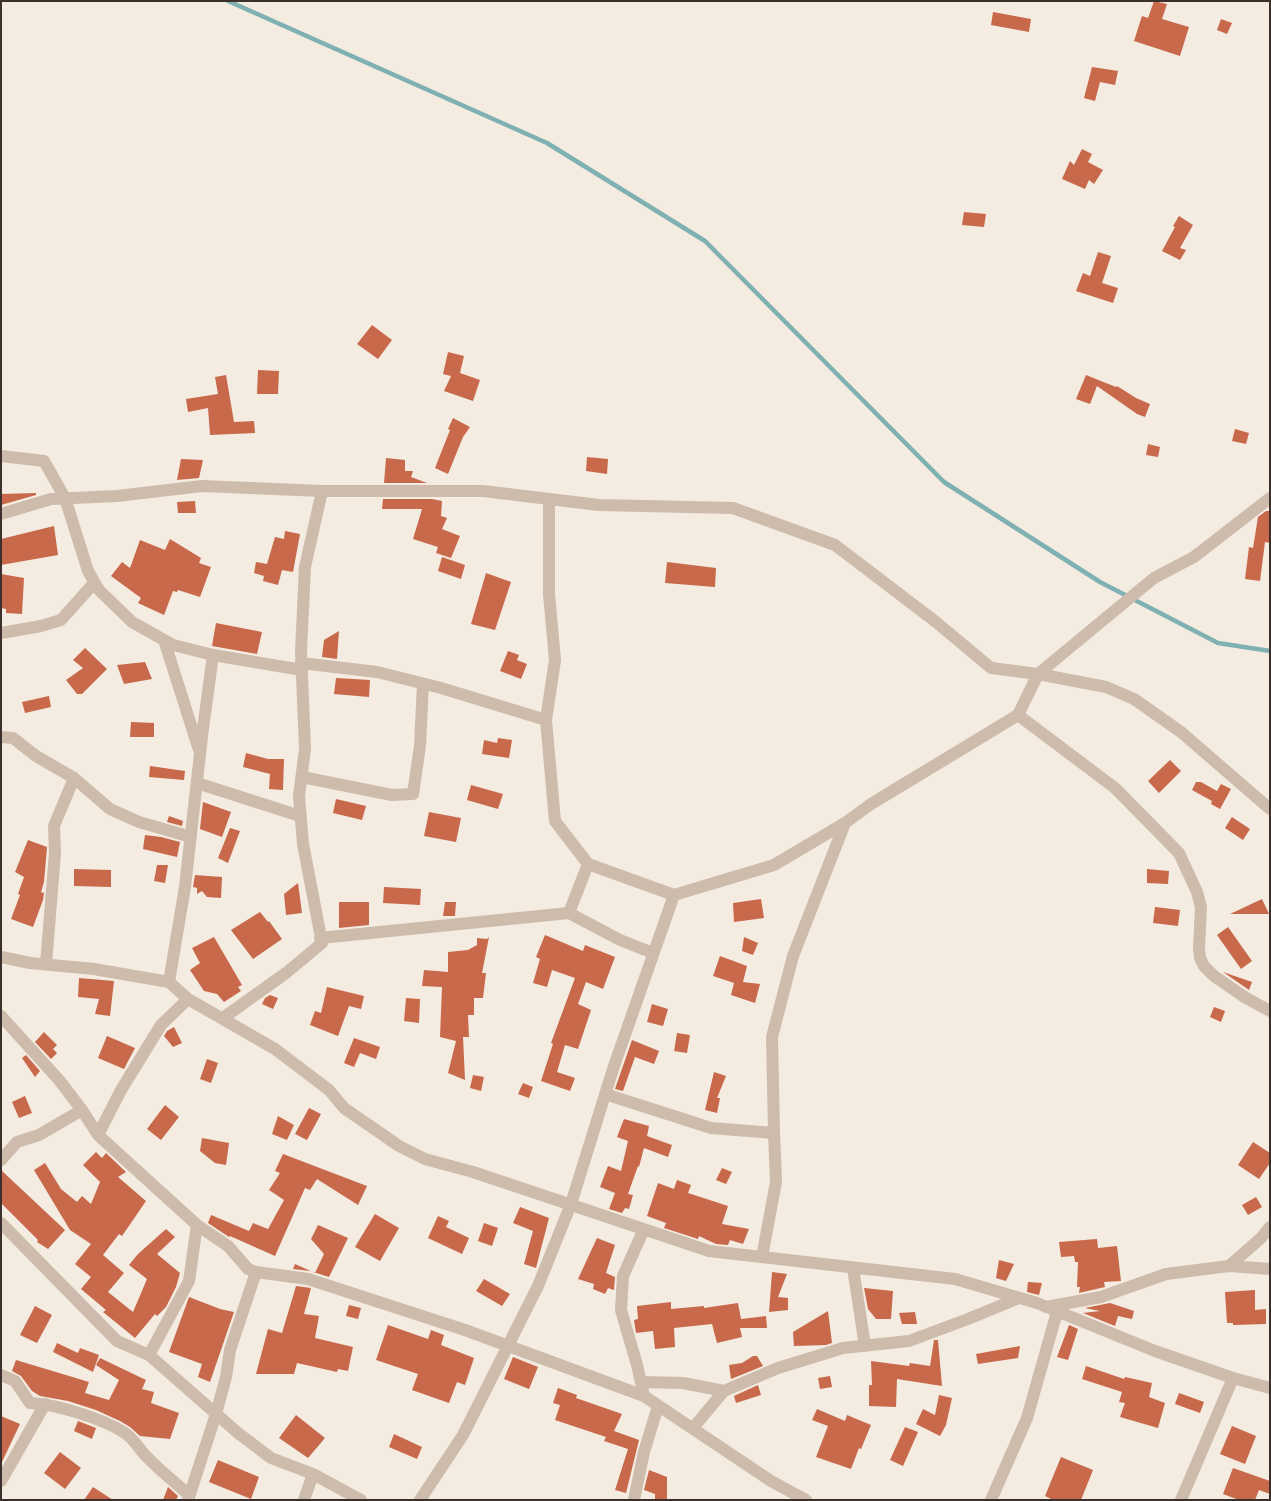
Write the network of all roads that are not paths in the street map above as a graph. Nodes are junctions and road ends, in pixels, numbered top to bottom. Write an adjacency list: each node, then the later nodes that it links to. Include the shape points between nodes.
1 (1, 456): 3 (street, via 44,461)
2 (322, 491): 3 (street, via 202,486 117,496); 5 (street, via 483,491); 11 (street, via 305,567)
3 (65, 498): 6 (street); 7 (street)
4 (1270, 498): 12 (street, via 1194,557 1154,578)
5 (549, 499): 12 (street, via 600,505 733,508 835,545 991,668); 15 (street, via 549,594 556,660)
6 (1, 514)
7 (94, 583): 8 (street, via 61,620); 9 (street, via 132,622)
8 (1, 633)
9 (164, 640): 10 (street); 17 (street)
10 (213, 655): 11 (street); 17 (street)
11 (302, 667): 13 (street, via 376,672); 18 (street, via 305,749)
12 (1038, 674): 14 (street); 21 (street, via 1106,687 1134,698 1181,732)
13 (423, 684): 15 (street); 18 (street, via 420,746 413,794 392,795)
14 (1018, 715): 23 (street); 34 (street, via 1115,788 1179,853 1201,907 1199,948 1204,966 1238,993)
15 (546, 720): 25 (street, via 556,821)
16 (1, 736): 19 (street, via 13,738)
17 (200, 754): 20 (street)
18 (302, 777): 22 (street)
19 (74, 778): 24 (street, via 110,809 139,822); 31 (street, via 54,826 56,853)
20 (197, 783): 22 (street); 24 (street)
21 (1270, 809)
22 (300, 816): 28 (street)
23 (845, 823): 26 (street, via 774,865); 39 (street, via 793,956 772,1037)
24 (191, 837): 32 (street)
25 (588, 864): 26 (street); 27 (street)
26 (674, 895): 29 (street)
27 (568, 913): 28 (street); 29 (street)
28 (320, 938): 36 (street, via 322,943 286,973)
29 (653, 953): 37 (street)
30 (1, 957): 31 (street)
31 (46, 964): 32 (street)
32 (169, 982): 33 (street)
33 (188, 999): 36 (street); 40 (street, via 161,1025)
34 (1270, 1011)
35 (1, 1016): 38 (street)
36 (223, 1018): 42 (street, via 275,1048 328,1090 344,1108 425,1160)
37 (605, 1094): 39 (street, via 711,1128); 42 (street)
38 (82, 1110): 40 (street); 41 (street, via 39,1135 17,1142)
39 (774, 1133): 47 (street, via 776,1182)
40 (98, 1135): 44 (street)
41 (1, 1160)
42 (571, 1204): 46 (street); 54 (street, via 538,1286)
43 (1, 1223): 56 (street, via 118,1341)
44 (197, 1225): 51 (street, via 228,1246 248,1269); 56 (street, via 189,1281)
45 (1270, 1228): 48 (street)
46 (644, 1229): 47 (street, via 709,1251); 59 (street, via 623,1276 621,1310)
47 (762, 1257): 49 (street)
48 (1229, 1266): 50 (street); 53 (street, via 1166,1274)
49 (853, 1268): 52 (street, via 955,1279); 55 (street)
50 (1270, 1269)
51 (256, 1272): 54 (street, via 308,1279); 65 (street, via 230,1350)
52 (1019, 1298): 53 (street); 55 (street, via 909,1341)
53 (1051, 1309): 58 (street); 75 (street, via 1027,1418)
54 (508, 1346): 62 (street); 72 (street, via 463,1435)
55 (865, 1346): 61 (street, via 843,1348 778,1368)
56 (149, 1355): 65 (street)
57 (1, 1375): 63 (street, via 15,1381 30,1403)
58 (1233, 1378): 60 (street); 76 (street)
59 (641, 1382): 61 (street, via 683,1383); 62 (street)
60 (1270, 1388)
61 (724, 1391): 66 (street)
62 (644, 1396): 64 (street)
63 (45, 1404): 68 (street); 69 (street, via 110,1425 127,1434)
64 (658, 1406): 66 (street); 73 (street)
65 (216, 1414): 67 (street, via 271,1458); 69 (street)
66 (693, 1428): 74 (street, via 771,1481)
67 (313, 1474): 70 (street); 71 (street)
68 (1, 1481)
69 (189, 1498)
70 (304, 1500)
71 (361, 1500)
72 (420, 1500)
73 (634, 1500)
74 (806, 1500)
75 (991, 1500)
76 (1180, 1500)

